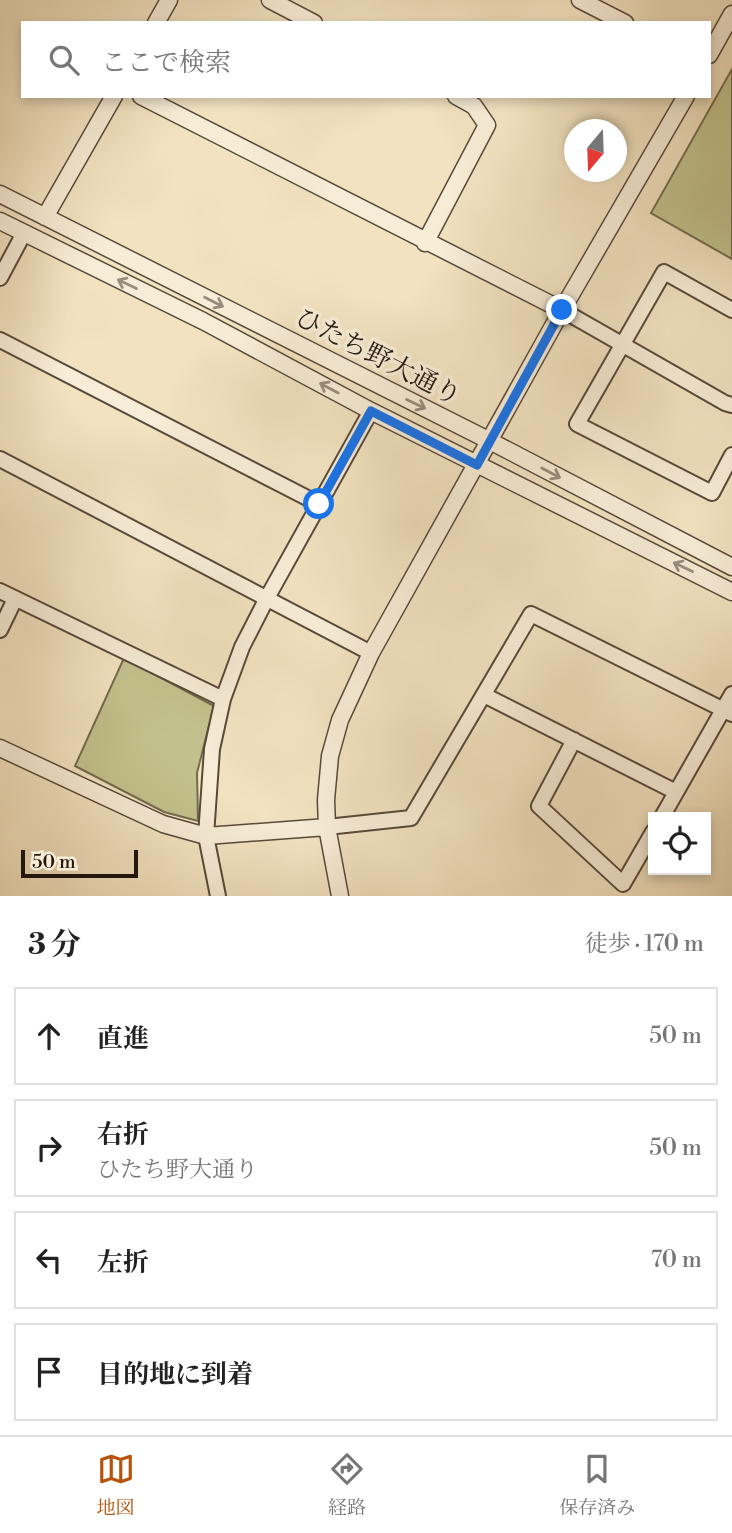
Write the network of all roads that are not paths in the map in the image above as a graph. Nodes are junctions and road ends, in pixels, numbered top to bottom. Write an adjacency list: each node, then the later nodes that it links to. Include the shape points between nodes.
1 (169, 0): 5 (street)
2 (270, 0): 6 (street)
3 (580, 0): 7 (street)
4 (732, 14): 8 (street)
5 (157, 21)
6 (310, 21)
7 (621, 21)
8 (711, 51)
9 (113, 98): 14 (street)
10 (145, 98): 17 (street)
11 (460, 98): 17 (street, via 474,106 487,125)
12 (685, 98): 19 (street)
13 (0, 194): 14 (street, ひたち野大通り)
14 (45, 217): 25 (street, ひたち野大通り, one-way to 25)
15 (0, 221): 16 (street, ひたち野大通り)
16 (24, 233): 18 (street); 24 (street, ひたち野大通り, one-way to 16)
17 (425, 243): 19 (street)
18 (0, 278)
19 (562, 310): 22 (street); 25 (street)
20 (732, 310): 22 (street, via 664,272)
21 (0, 340): 29 (street)
22 (622, 344): 23 (street); 26 (street, via 577,424 712,492)
23 (732, 405)
24 (371, 411): 28 (street, ひたち野大通り); 29 (street)
25 (490, 441): 28 (street); 30 (street, ひたち野大通り, one-way to 30)
26 (732, 455)
27 (0, 459): 33 (street)
28 (477, 465): 32 (street, ひたち野大通り, one-way to 28); 36 (street)
29 (319, 504): 33 (street)
30 (732, 567)
31 (0, 591): 34 (street)
32 (732, 592)
33 (267, 598): 36 (street); 39 (street)
34 (15, 599): 35 (street); 39 (street)
35 (0, 630)
36 (371, 653): 45 (street, via 340,720 330,756)
37 (732, 694): 40 (street)
38 (484, 695): 40 (street, via 531,614); 41 (street); 45 (street, via 411,818)
39 (223, 699): 46 (street, via 212,749)
40 (728, 712): 43 (street)
41 (575, 740): 43 (street); 47 (street, via 539,806 623,884)
42 (0, 748): 46 (street, via 163,824)
43 (676, 792): 44 (street)
44 (665, 812)
45 (327, 827): 46 (street); 48 (street)
46 (206, 836): 49 (street)
47 (648, 841)
48 (339, 895)
49 (218, 896)

